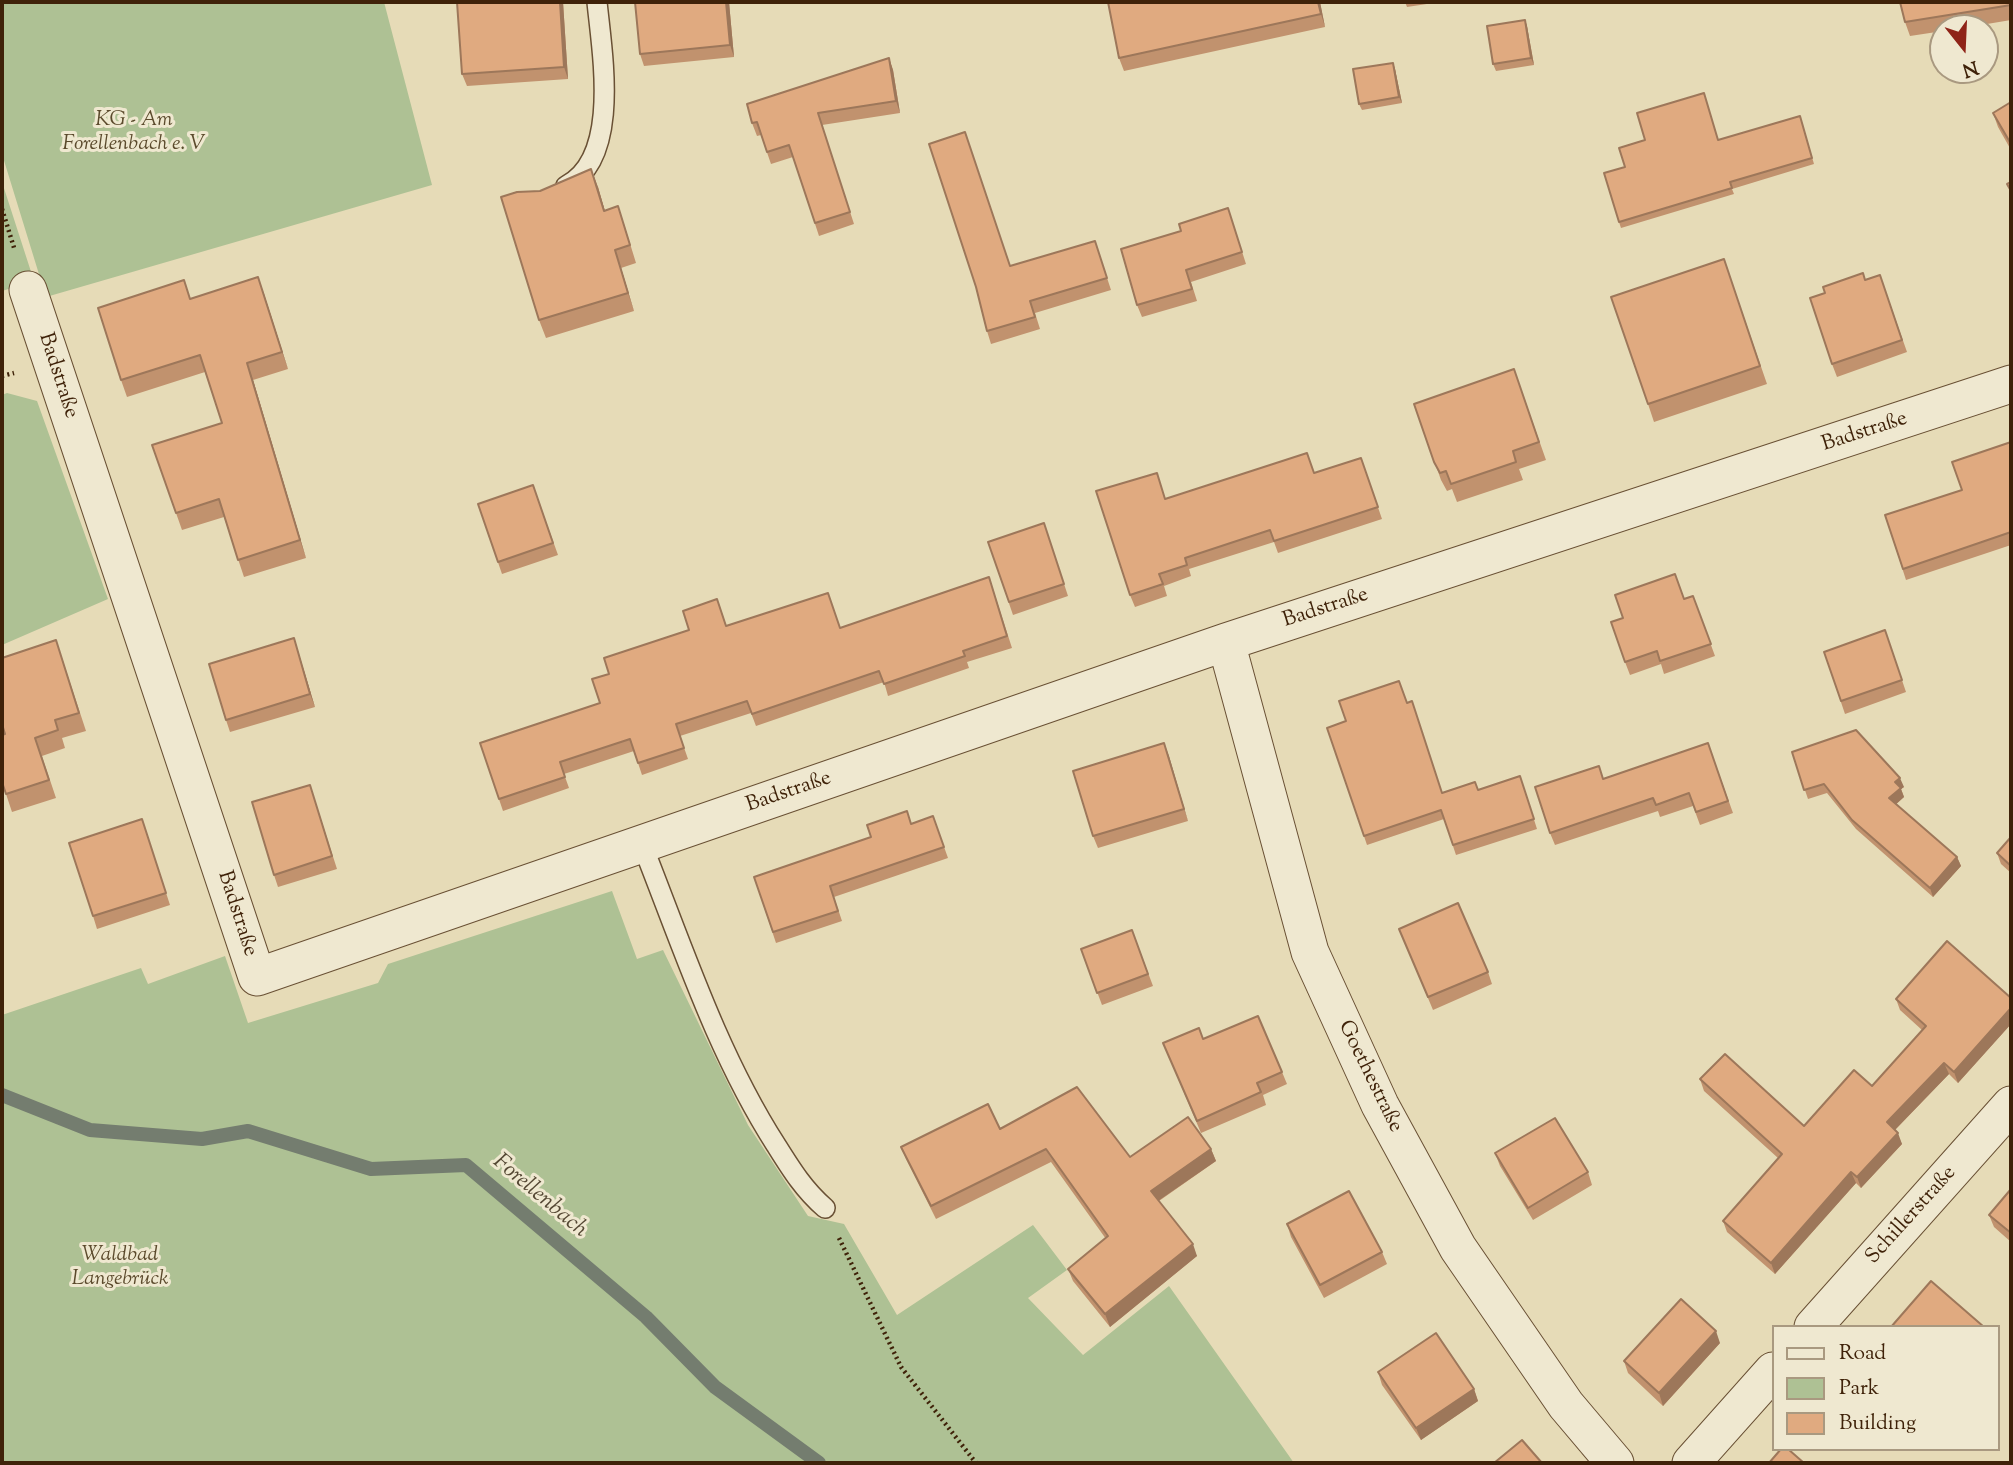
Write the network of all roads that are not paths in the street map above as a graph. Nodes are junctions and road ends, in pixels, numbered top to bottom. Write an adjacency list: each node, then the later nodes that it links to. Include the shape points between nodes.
1 (597, 2): 2 (lane, via 603,121 593,163 580,179)
2 (551, 193)
3 (28, 290): 6 (street, Badstraße, via 257,977)
4 (2011, 384): 5 (street, Badstraße)
5 (1226, 642): 6 (street, Badstraße); 11 (street, Goethestraße, via 1310,952 1380,1105 1458,1248 1566,1405)
6 (642, 844): 8 (lane, via 717,1032 757,1115 805,1191)
7 (2011, 1105): 9 (street, Schillerstraße)
8 (825, 1208)
9 (1815, 1325)
10 (1772, 1372): 12 (street)
11 (1615, 1463)
12 (1691, 1463)

